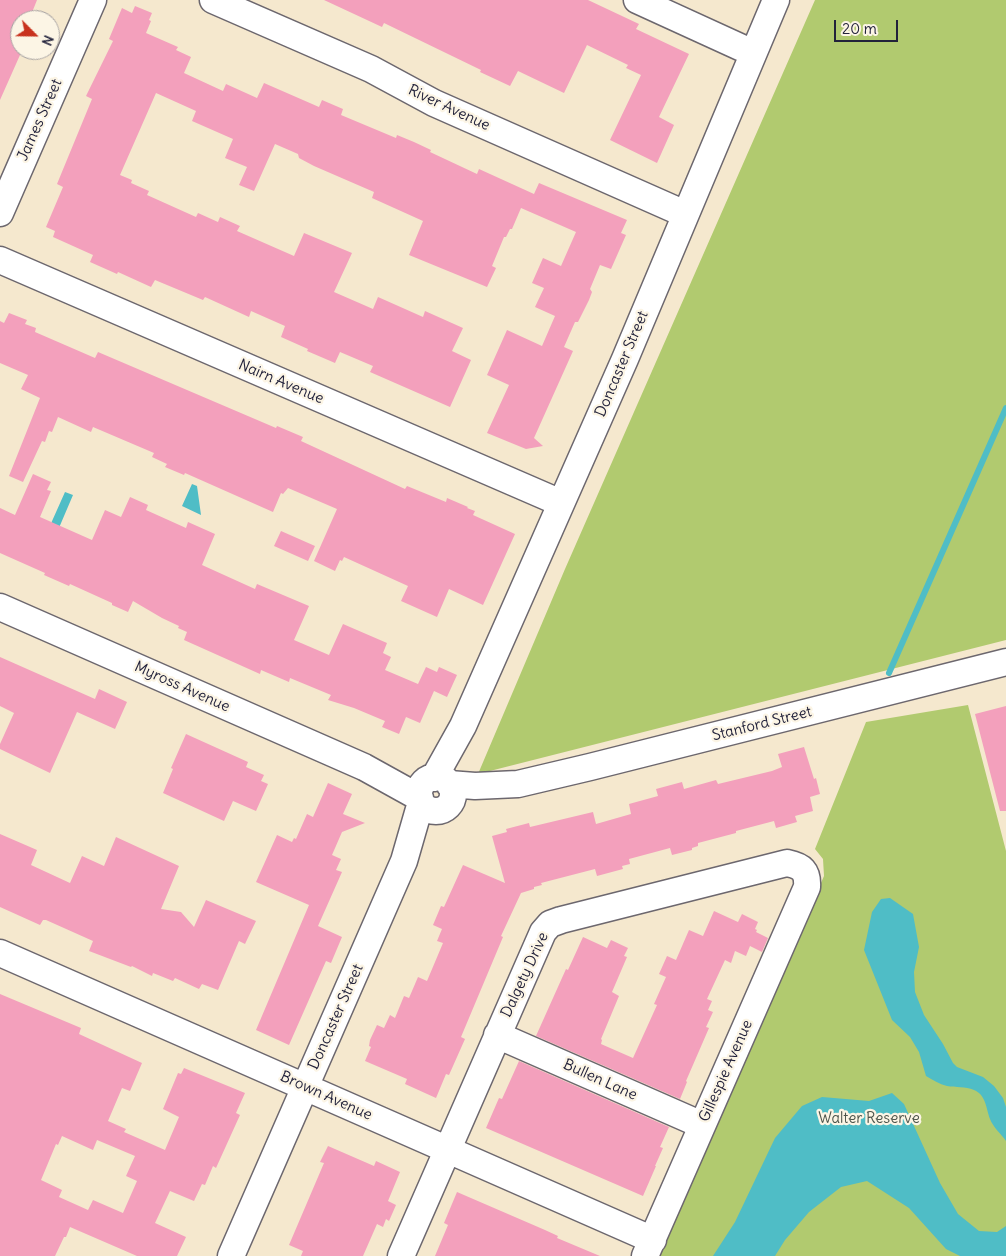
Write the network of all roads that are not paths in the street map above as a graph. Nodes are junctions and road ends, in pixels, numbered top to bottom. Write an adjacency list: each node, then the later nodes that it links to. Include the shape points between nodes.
1 (93, 0): 6 (street, James Street)
2 (213, 0): 7 (street, River Avenue, via 371,69 434,103)
3 (637, 0): 5 (street)
4 (776, 0): 5 (street, Doncaster Street)
5 (753, 53): 7 (street, Doncaster Street)
6 (0, 213)
7 (685, 214): 9 (street, Doncaster Street, via 626,359)
8 (0, 260): 9 (street, Nairn Avenue)
9 (561, 503): 12 (street, Doncaster Street)
10 (0, 606): 12 (street, Myross Avenue, via 364,767)
11 (1006, 662): 12 (street, Stanford Street, via 518,784 476,802)
12 (434, 793): 16 (street, Doncaster Street)
13 (807, 887): 15 (street, Dalgety Drive, via 808,878 804,870 787,863 550,924 543,932); 17 (street, Gillespie Avenue)
14 (0, 953): 16 (street, Brown Avenue)
15 (497, 1035): 17 (street, Bullen Lane); 18 (street, Dalgety Drive)
16 (305, 1087): 18 (street, Brown Avenue); 20 (street, Doncaster Street)
17 (702, 1125): 19 (street, Gillespie Avenue)
18 (448, 1150): 19 (street, Brown Avenue); 21 (street, Dalgety Drive)
19 (649, 1248)
20 (231, 1256)
21 (401, 1256)

